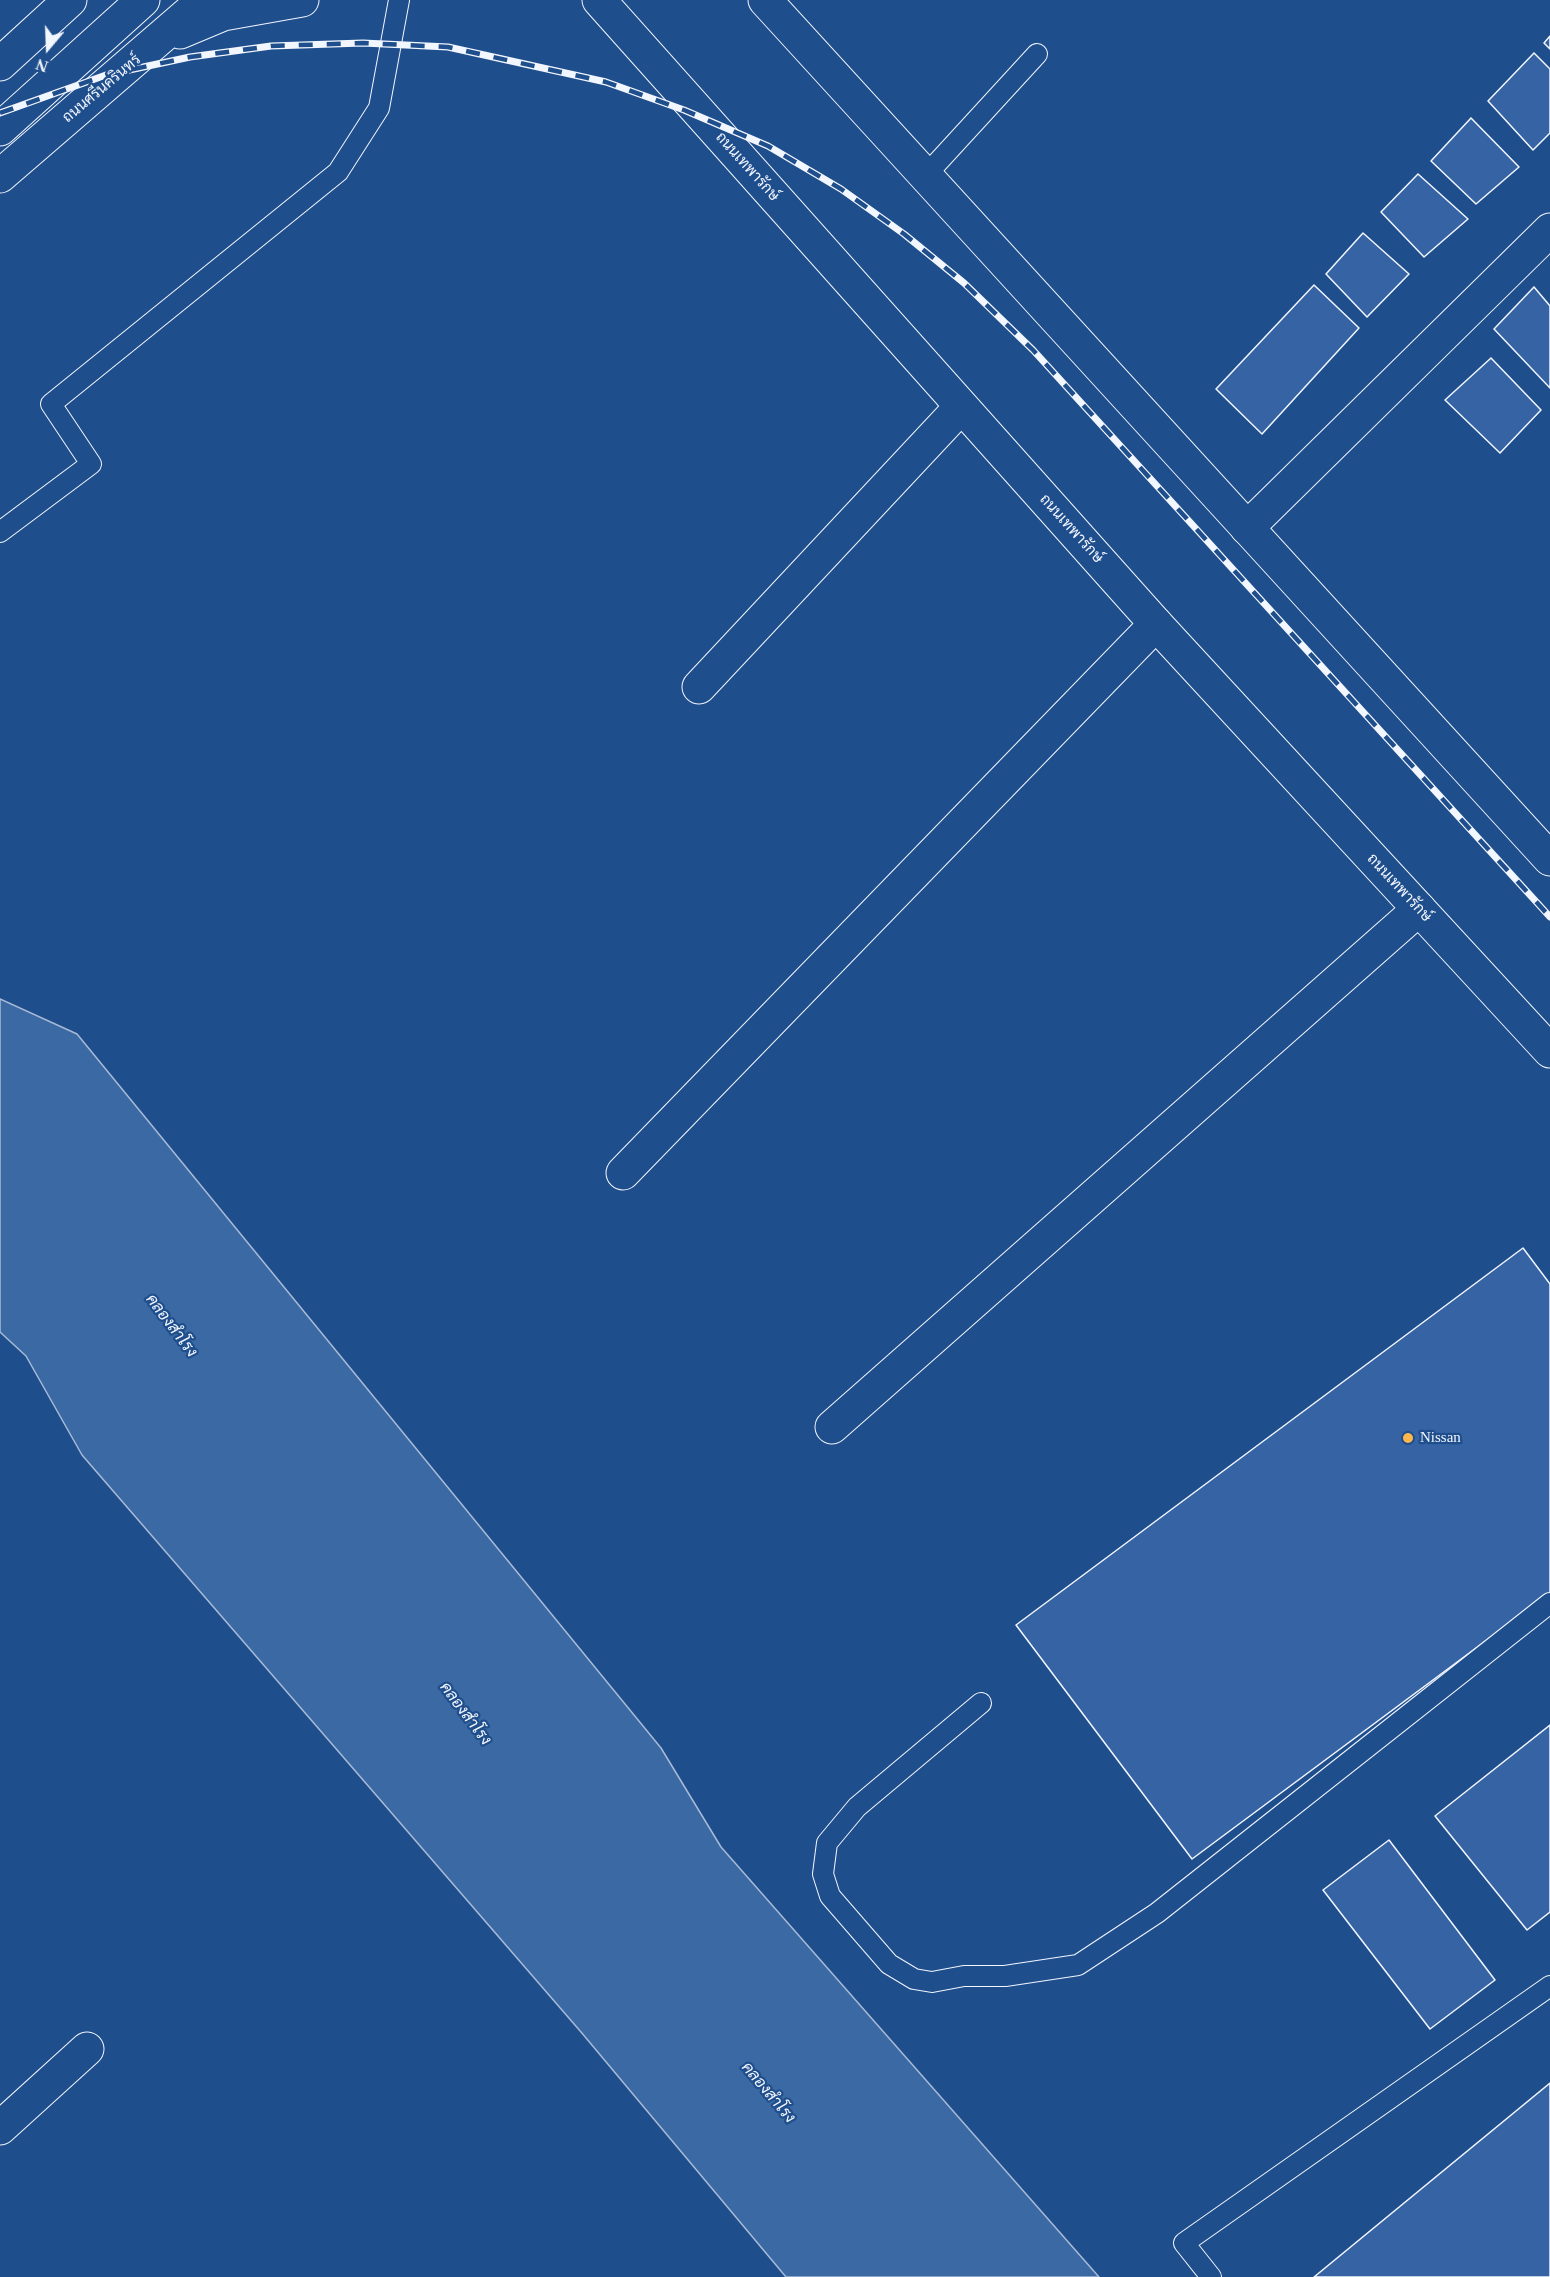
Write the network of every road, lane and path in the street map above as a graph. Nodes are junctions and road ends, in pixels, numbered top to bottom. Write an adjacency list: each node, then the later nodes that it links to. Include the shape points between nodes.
1 (70, 0): 10 (main road)
2 (143, 0): 11 (main road)
3 (204, 0): 8 (main road, ถนนศรีนครินทร์)
4 (302, 0): 8 (main road, via 223,14)
5 (399, 0): 17 (lane, via 379,108 338,172 51,404 91,464)
6 (599, 0): 15 (main road, ถนนเทพารักษ์)
7 (765, 0): 12 (main road)
8 (159, 40): 13 (main road, ถนนศรีนครินทร์)
9 (1037, 54): 12 (lane)
10 (0, 64)
11 (0, 129)
12 (926, 175): 16 (main road)
13 (0, 176)
14 (1550, 230): 16 (main road)
15 (961, 407): 18 (main road, ถนนเทพารักษ์); 19 (main road)
16 (1247, 528): 20 (main road)
17 (0, 532)
18 (1156, 624): 21 (main road, ถนนเทพารักษ์); 23 (main road)
19 (699, 687)
20 (1550, 859)
21 (1419, 909): 22 (main road, ถนนเทพารักษ์); 24 (main road)
22 (1550, 1051)
23 (623, 1173)
24 (832, 1427)
25 (1550, 1603): 26 (lane, via 1157,1913 1078,1965 1005,1976 964,1976 932,1982 914,1979 889,1964 830,1896 824,1874 827,1843 857,1807)
26 (981, 1703)
27 (1550, 1986): 30 (lane, via 1184,2243)
28 (87, 2049): 29 (main road)
29 (0, 2128)
30 (1211, 2277)

